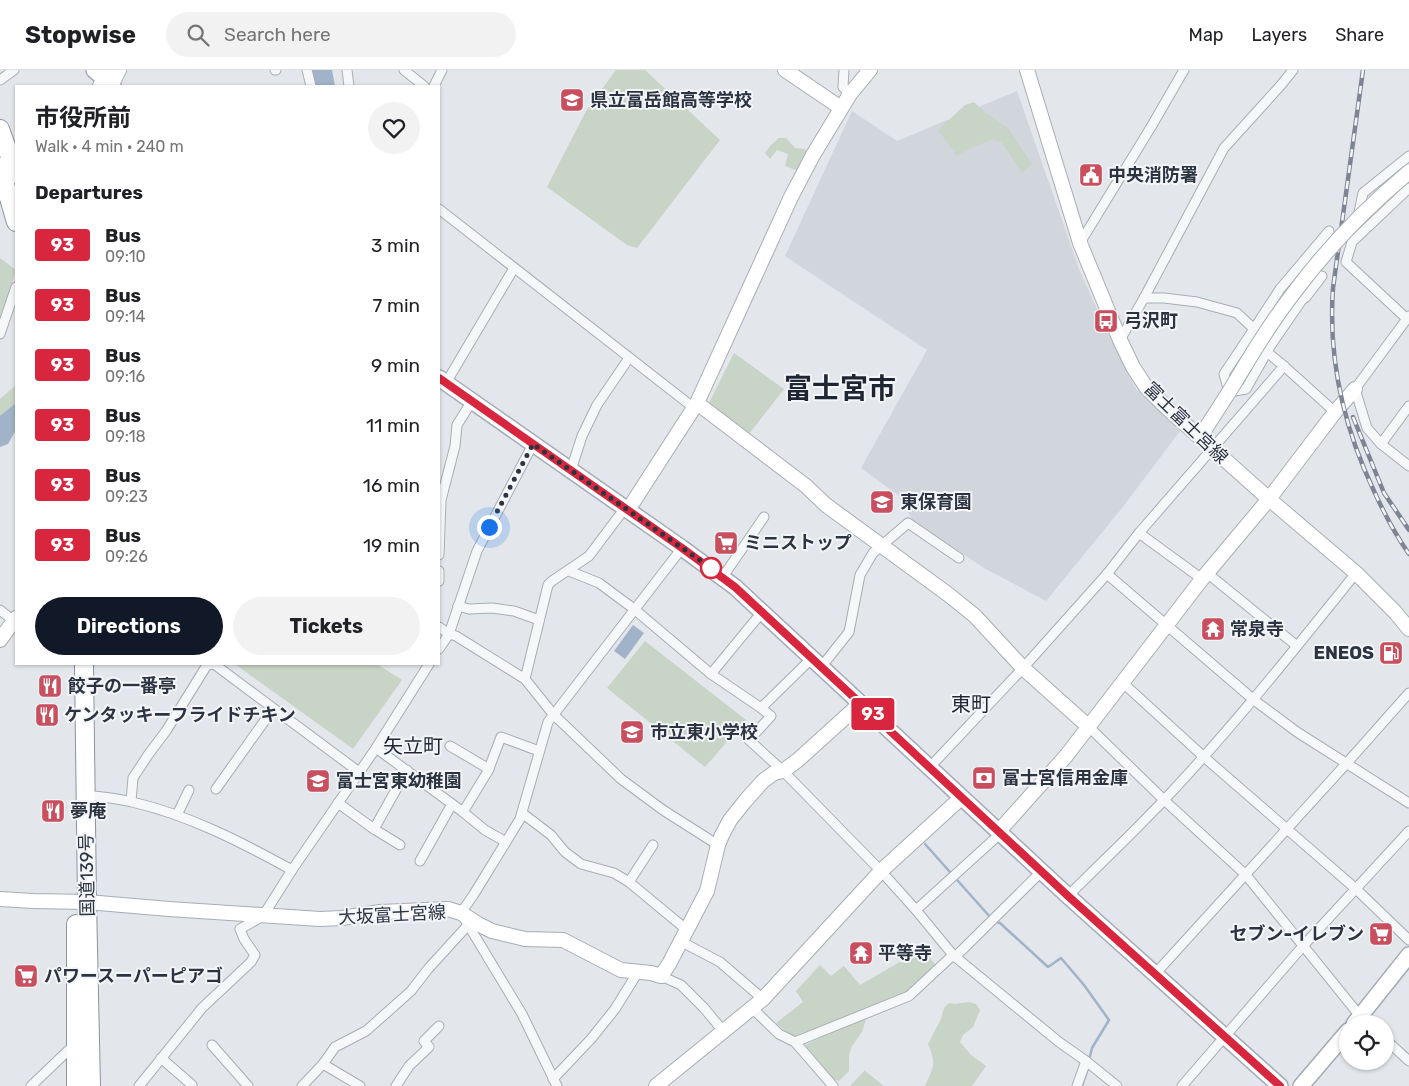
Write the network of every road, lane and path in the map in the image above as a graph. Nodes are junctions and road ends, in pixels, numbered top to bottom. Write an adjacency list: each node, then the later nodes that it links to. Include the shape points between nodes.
1 (14, 70): 13 (street)
2 (119, 70): 14 (street)
3 (307, 70): 15 (street)
4 (347, 70): 16 (street)
5 (404, 70): 17 (street)
6 (442, 70): 18 (street)
7 (785, 70): 20 (street)
8 (844, 70): 19 (street, via 843,87)
9 (870, 70): 19 (street)
10 (1027, 70): 31 (street, 富士富士宮線)
11 (1184, 70): 31 (street)
12 (1292, 70): 35 (street, via 1224,148)
13 (0, 80)
14 (106, 80)
15 (310, 85)
16 (349, 85)
17 (423, 85)
18 (434, 85)
19 (850, 94): 20 (street)
20 (841, 108): 47 (street, via 791,197)
21 (0, 129): 24 (highway)
22 (1409, 156): 30 (street, via 1363,193)
23 (0, 167): 28 (highway)
24 (15, 171)
25 (1409, 172): 45 (street, bridge, via 1362,214 1323,256 1264,335)
26 (1409, 188): 30 (street)
27 (440, 210): 32 (street)
28 (15, 217)
29 (1329, 231): 37 (street, via 1280,289)
30 (1352, 242): 36 (street, via 1346,262)
31 (1080, 243): 39 (street, 富士富士宮線)
32 (514, 268): 41 (street); 43 (street)
33 (1322, 276): 40 (street, via 1302,300)
34 (15, 290): 38 (street)
35 (1144, 298): 37 (street, via 1197,302 1237,313); 39 (street)
36 (1408, 317): 44 (street)
37 (1254, 329): 45 (street, via 1224,374)
38 (0, 334)
39 (1120, 340): 50 (street, 富士富士宮線, via 1146,387)
40 (1268, 353): 42 (street); 45 (street, via 1246,389)
41 (629, 358): 47 (street); 55 (street, via 597,405)
42 (1284, 366): 49 (street); 53 (street)
43 (441, 379): 46 (main road)
44 (1354, 389): 49 (street); 52 (street, via 1366,428)
45 (1229, 392): 50 (street)
46 (472, 401): 51 (main road); 59 (street, via 457,425 441,500)
47 (696, 406): 57 (street); 61 (street)
48 (1409, 406): 52 (street)
49 (1335, 412): 56 (street)
50 (1200, 437): 53 (street, 富士富士宮線)
51 (533, 444): 55 (main road); 69 (street, via 476,551)
52 (1381, 444): 54 (street)
53 (1212, 449): 56 (street, 富士富士宮線); 60 (street)
54 (1409, 466)
55 (571, 470): 57 (main road)
56 (1268, 499): 65 (street, 富士富士宮線); 67 (street)
57 (627, 509): 62 (main road); 64 (street, via 589,556)
58 (764, 517): 68 (street)
59 (440, 528)
60 (1139, 533): 66 (street); 67 (street)
61 (882, 545): 63 (street, via 908,523); 82 (street, via 872,553 860,575 849,632); 88 (street, via 975,616)
62 (682, 548): 68 (main road); 70 (street)
63 (959, 558)
64 (569, 571): 70 (street, via 599,583); 74 (street, via 548,585)
65 (1356, 573): 77 (street, 富士富士宮線); 80 (street)
66 (1107, 574): 75 (street); 88 (street)
67 (1204, 576): 75 (street); 80 (street)
68 (722, 578): 72 (main road)
69 (458, 606): 74 (street, via 514,611); 78 (street)
70 (634, 609): 89 (street); 97 (street)
71 (0, 610): 73 (street)
72 (762, 612): 82 (main road); 89 (street)
73 (15, 620): 79 (street)
74 (539, 620): 90 (street)
75 (1168, 625): 91 (street); 93 (street)
76 (440, 628): 78 (street)
77 (1409, 628)
78 (449, 634): 81 (street); 90 (street)
79 (0, 640)
80 (1297, 646): 93 (street)
81 (440, 648)
82 (817, 662): 94 (main road); 96 (street)
83 (73, 665): 138 (highway, 国道139号)
84 (84, 665): 111 (highway, 国道139号)
85 (207, 665): 114 (street, via 133,778)
86 (214, 665): 95 (street)
87 (429, 665): 100 (street)
88 (1023, 668): 98 (street); 104 (street)
89 (711, 674): 96 (street)
90 (525, 679): 97 (street)
91 (1123, 683): 98 (street); 102 (street)
92 (1409, 693): 103 (street)
93 (1254, 700): 102 (street); 103 (street)
94 (861, 703): 104 (main road); 107 (street)
95 (274, 708): 108 (street); 109 (street)
96 (761, 708): 107 (street, via 771,716 749,740)
97 (553, 714): 101 (street); 127 (street, via 621,779)
98 (1089, 727): 113 (street); 124 (street)
99 (450, 746): 105 (street)
100 (376, 748): 106 (street); 108 (street)
101 (539, 752): 105 (street, via 501,737); 119 (street)
102 (1204, 757): 113 (street); 121 (street)
103 (1346, 764): 116 (street); 121 (street)
104 (930, 768): 112 (main road)
105 (489, 769): 118 (street)
106 (407, 770): 117 (street); 122 (street)
107 (783, 771): 127 (street, via 763,781 746,800 730,820); 131 (street)
108 (359, 772): 115 (street)
109 (216, 789)
110 (189, 790): 120 (street)
111 (86, 795): 114 (street); 138 (highway, 国道139号)
112 (962, 797): 124 (main road); 131 (street)
113 (1164, 800): 133 (street); 136 (street)
114 (132, 801): 120 (street)
115 (338, 802): 122 (street); 130 (street)
116 (1409, 803)
117 (452, 804): 118 (street); 129 (street)
118 (463, 812): 125 (street)
119 (522, 813): 125 (street); 134 (street, via 551,834 565,852 581,864 614,873)
120 (177, 815): 130 (street, via 242,843)
121 (1287, 828): 133 (street); 135 (street)
122 (374, 829): 128 (street)
123 (1409, 831): 135 (street)
124 (1000, 832): 132 (main road); 139 (street)
125 (506, 842): 141 (street)
126 (653, 845): 134 (street)
127 (718, 845): 142 (street, via 707,892)
128 (400, 846)
129 (420, 861)
130 (292, 870): 140 (street)
131 (881, 871): 139 (street); 150 (street)
132 (1042, 871): 136 (main road); 146 (street)
133 (1246, 875): 144 (street); 148 (street)
134 (628, 882): 142 (street)
135 (1356, 889): 143 (street); 144 (street)
136 (1068, 896): 148 (main road)
137 (0, 899): 138 (street, 大坂富士宮線)
138 (81, 901): 140 (street, 大坂富士宮線); 158 (highway, 国道139号); 170 (highway, 国道139号)
139 (916, 910): 146 (street)
140 (263, 916): 141 (street, 大坂富士宮線, via 327,918 448,909); 161 (street, via 240,929 255,955 251,962 202,1008)
141 (464, 919): 147 (street, 大坂富士宮線, via 492,931 525,939 564,940 621,970); 164 (street, via 411,991 366,1031 335,1047); 166 (street, via 522,1014)
142 (684, 936): 149 (street); 150 (street, via 720,962)
143 (1409, 940)
144 (1303, 946): 151 (street); 155 (street)
145 (1409, 955): 152 (main road)
146 (954, 956): 156 (street, via 909,996); 162 (street, via 1059,1042)
147 (638, 972): 149 (street, 大坂富士宮線); 166 (street, via 615,1009)
148 (1155, 974): 155 (main road)
149 (661, 976): 154 (street, via 681,985)
150 (757, 1003): 154 (street); 156 (street, via 779,1034)
151 (1355, 1015)
152 (1364, 1015)
153 (439, 1026): 175 (street, via 424,1041 429,1047 409,1066)
154 (724, 1032): 176 (street)
155 (1225, 1036): 180 (street); 181 (main road)
156 (795, 1042): 177 (street)
157 (1339, 1042): 182 (main road)
158 (76, 1043): 168 (street); 169 (highway, 国道139号)
159 (212, 1044): 172 (street)
160 (1394, 1047): 163 (street)
161 (162, 1058): 165 (street); 167 (street)
162 (1086, 1060): 178 (street); 179 (street)
163 (1409, 1061)
164 (323, 1064): 173 (street); 174 (street)
165 (142, 1082): 171 (street)
166 (555, 1083)
167 (192, 1085)
168 (31, 1086)
169 (76, 1086)
170 (91, 1086)
171 (152, 1086)
172 (248, 1086)
173 (302, 1086)
174 (360, 1086)
175 (396, 1086)
176 (656, 1086)
177 (833, 1086)
178 (1077, 1086)
179 (1117, 1086)
180 (1182, 1086)
181 (1280, 1086)
182 (1301, 1086)

